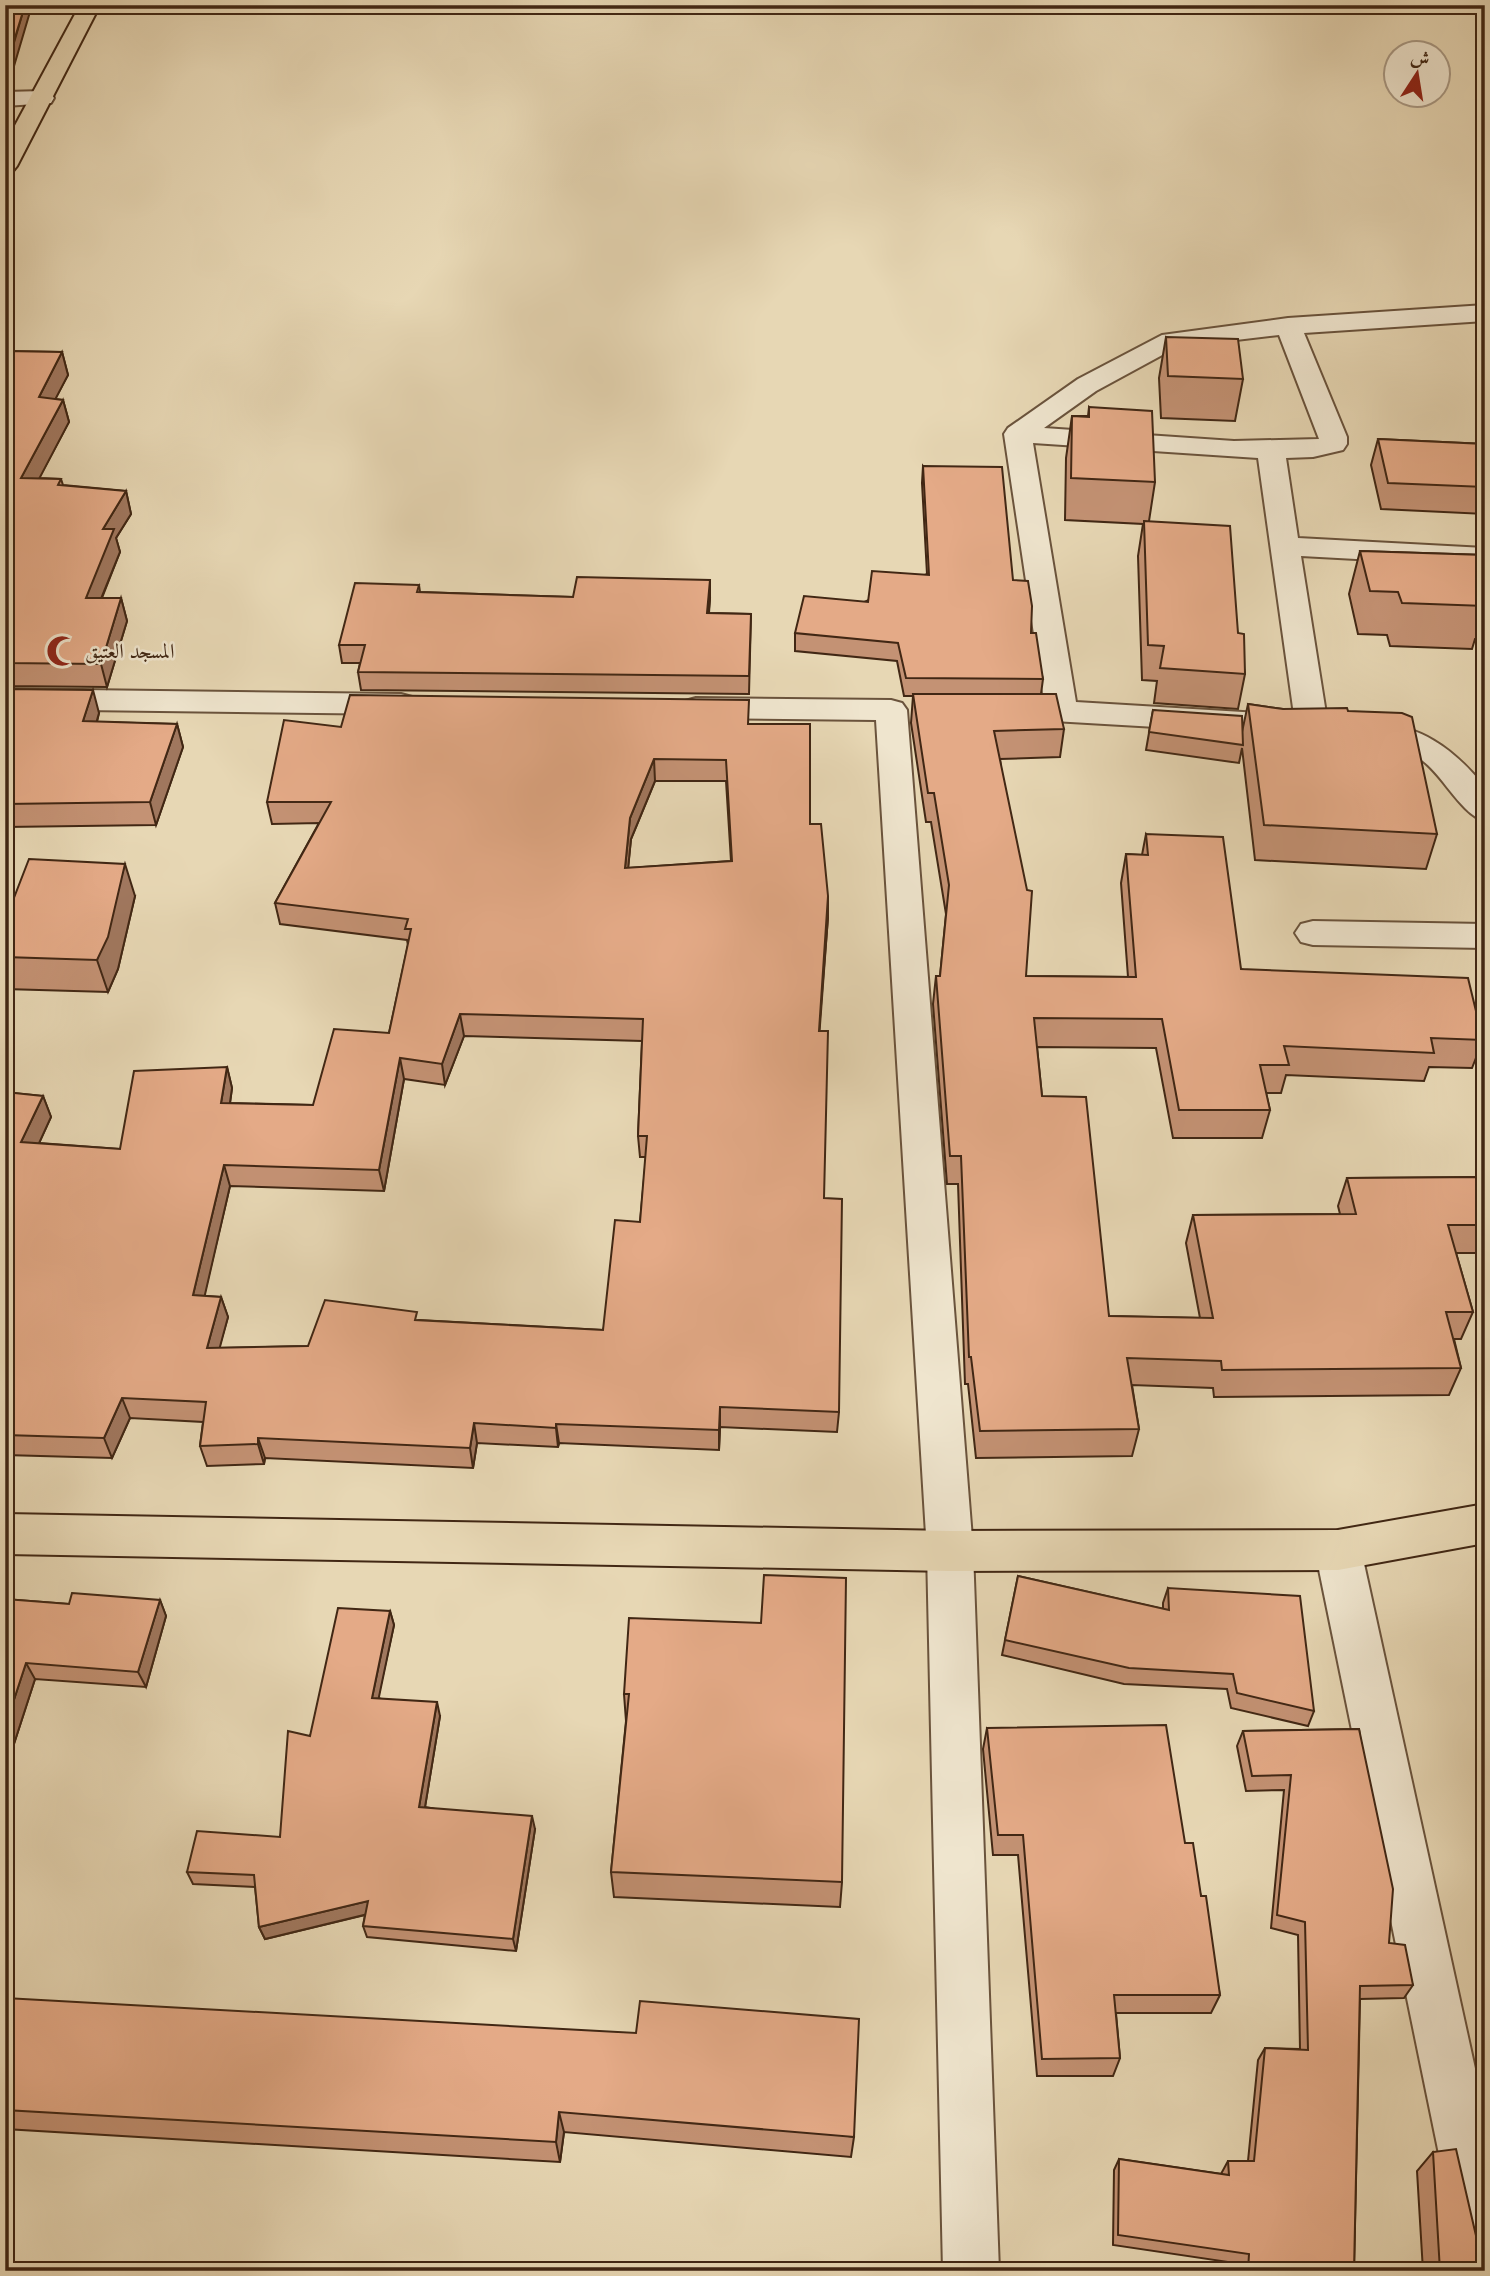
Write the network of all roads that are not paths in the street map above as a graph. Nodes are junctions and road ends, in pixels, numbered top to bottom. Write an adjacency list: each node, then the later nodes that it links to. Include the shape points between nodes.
1 (90, 5): 2 (main road)
2 (43, 98): 3 (street); 4 (main road)
3 (5, 99)
4 (5, 166)
5 (1485, 313): 6 (street)
6 (1288, 326): 7 (street, via 1171,340 1087,385); 8 (street, via 1333,444 1325,449)
7 (1018, 434): 8 (street); 15 (street)
8 (1271, 451): 9 (street)
9 (1285, 546): 10 (street); 16 (street)
10 (1485, 557)
11 (5, 699): 12 (street)
12 (434, 704)
13 (670, 707): 23 (street, via 904,710)
14 (1009, 710): 15 (street)
15 (1060, 710): 16 (street)
16 (1312, 726): 17 (street, via 1379,730 1425,745 1454,769)
17 (1485, 810)
18 (1313, 933): 19 (street)
19 (1485, 936)
20 (1485, 1523): 22 (main road)
21 (5, 1534): 23 (main road)
22 (1338, 1550): 23 (main road); 24 (street)
23 (950, 1551): 25 (street)
24 (1485, 2242)
25 (971, 2271)

